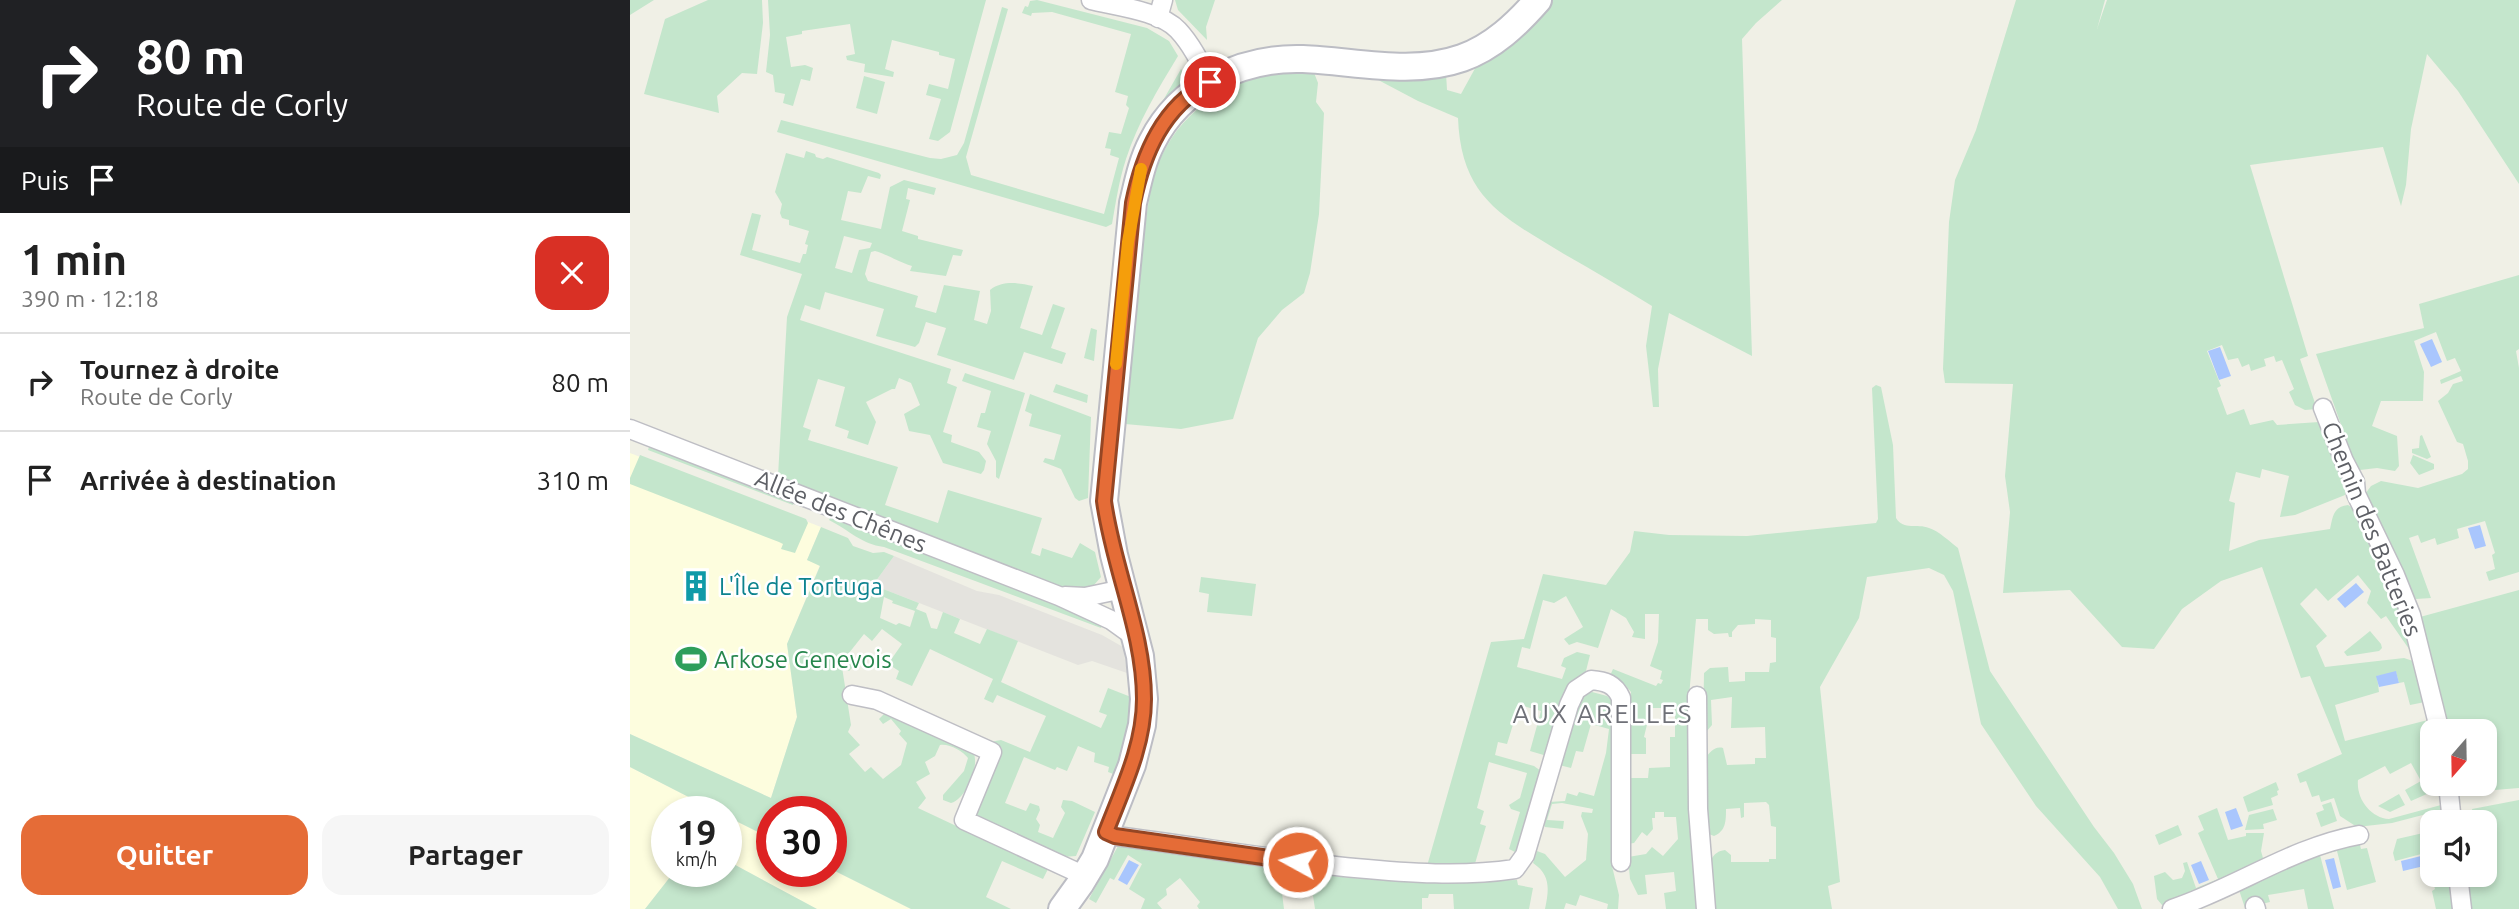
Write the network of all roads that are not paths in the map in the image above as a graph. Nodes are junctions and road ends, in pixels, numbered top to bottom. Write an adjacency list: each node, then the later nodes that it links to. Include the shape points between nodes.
1 (1091, 0): 4 (street)
2 (1163, 0): 4 (street)
3 (1538, 0): 5 (street, via 1501,36 1461,58 1408,67 1286,60 1249,65)
4 (1158, 18): 5 (street, via 1178,29)
5 (1210, 82): 8 (street, via 1184,100 1153,141 1133,203 1104,501)
6 (2323, 408): 13 (street, Chemin des Batteries, via 2411,615)
7 (630, 429): 9 (street, Allée des Chênes)
8 (1123, 589): 9 (street, Allée des Chênes, via 1085,597); 10 (street)
9 (1051, 593): 10 (street, Allée des Chênes, via 1111,620)
10 (1136, 638): 14 (street, via 1144,699 1142,725)
11 (852, 695): 17 (street, via 877,700 992,752 964,820)
12 (1697, 696): 20 (street, via 1698,809)
13 (2437, 719)
14 (1106, 832): 16 (street, via 1275,860 1391,872 1455,874 1515,869 1525,855 1569,705 1576,690 1591,680 1611,684 1621,698); 17 (street)
15 (2359, 835): 21 (street, via 2302,850)
16 (1621, 862)
17 (1085, 876): 19 (street)
18 (2459, 887): 22 (street)
19 (1062, 909)
20 (1706, 909)
21 (2172, 909)
22 (2462, 909)

